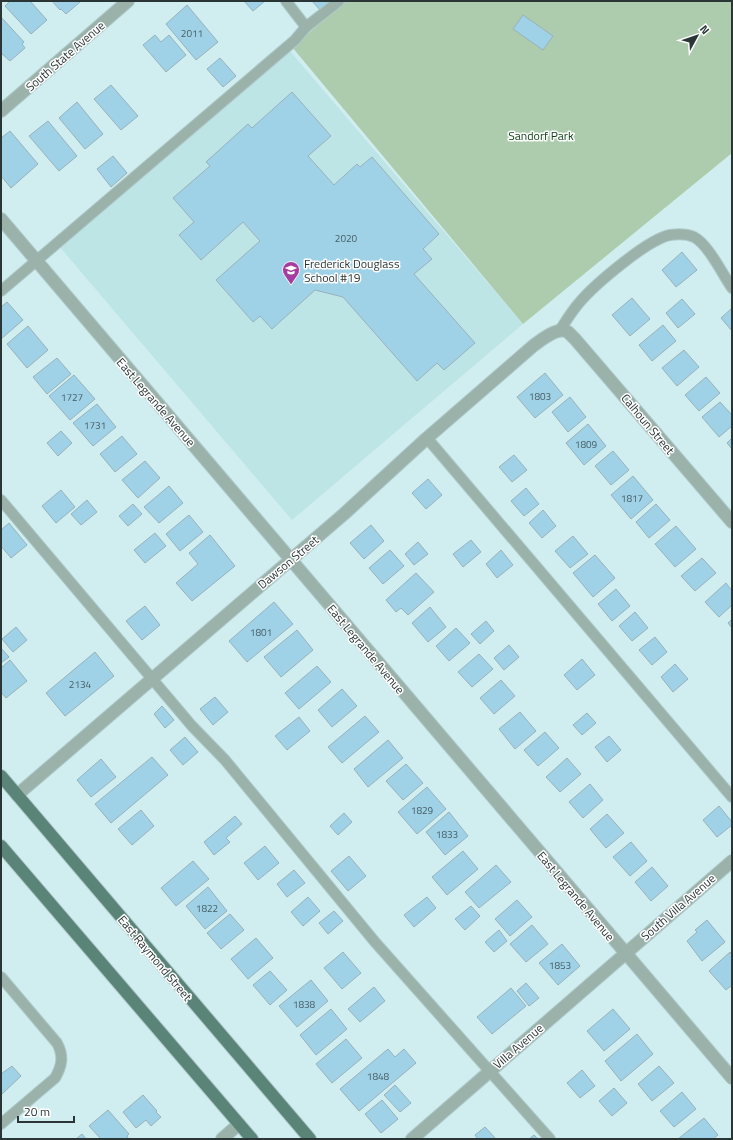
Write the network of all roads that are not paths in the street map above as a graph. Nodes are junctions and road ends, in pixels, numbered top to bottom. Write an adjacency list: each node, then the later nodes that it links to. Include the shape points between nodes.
1 (128, 1): 5 (street, South State Avenue)
2 (286, 1): 4 (lane)
3 (339, 1): 4 (lane)
4 (306, 27): 7 (lane, via 295,40)
5 (1, 111)
6 (1, 219): 7 (street, East Legrande Avenue)
7 (37, 261): 9 (lane); 14 (street, East Legrande Avenue)
8 (732, 288): 10 (lane, via 700,241 687,234 669,235 648,245 614,270 580,302)
9 (1, 291)
10 (560, 330): 11 (street, Dawson Street, via 547,335 533,346); 13 (street, Calhoun Street, via 567,331 575,339)
11 (427, 438): 14 (street, Dawson Street); 18 (lane)
12 (1, 500): 15 (lane)
13 (732, 522)
14 (290, 560): 15 (street, Dawson Street); 21 (street, East Legrande Avenue)
15 (152, 678): 17 (street, Dawson Street); 23 (lane, via 192,726 225,760 375,942)
16 (1, 776): 17 (main road, East Raymond Street)
17 (17, 795): 29 (main road, East Raymond Street)
18 (732, 797)
19 (1, 846): 26 (main road)
20 (732, 861): 21 (street, South Villa Avenue)
21 (625, 953): 23 (street, Villa Avenue); 24 (street, East Legrande Avenue)
22 (1, 977): 25 (lane, via 57,1043 62,1061 55,1078)
23 (489, 1071): 30 (street, Villa Avenue); 31 (lane)
24 (732, 1078)
25 (1, 1124)
26 (239, 1124): 27 (street); 28 (main road)
27 (222, 1139)
28 (252, 1139)
29 (310, 1139)
30 (412, 1139)
31 (550, 1139)

